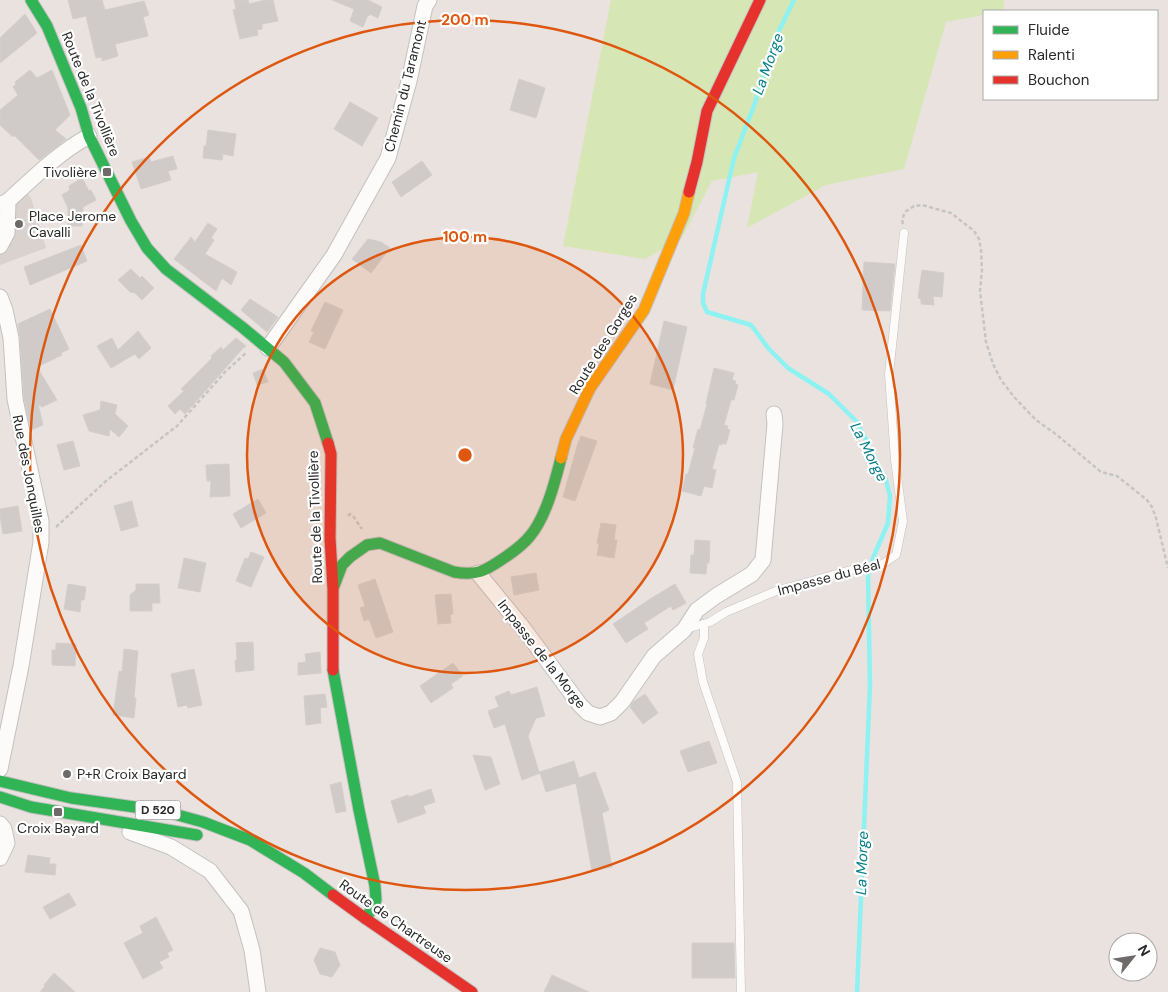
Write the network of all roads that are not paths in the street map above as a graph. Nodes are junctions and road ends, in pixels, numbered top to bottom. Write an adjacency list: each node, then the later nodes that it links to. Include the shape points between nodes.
1 (31, 0): 4 (street, Route de la Tivollière, via 47,26 82,108)
2 (429, 0): 9 (street, Chemin du Taramont, via 388,158 334,255)
3 (760, 0): 11 (street, Route des Gorges, via 707,111 684,213 644,310 590,388 566,439 550,495 530,538)
4 (88, 136): 5 (street, via 55,159); 9 (street, Route de la Tivollière, via 147,248 166,269)
5 (4, 203): 7 (street, via 8,233)
6 (904, 233): 13 (lane, Impasse du Béal, via 889,374 903,521 896,556 878,567 858,568 776,591)
7 (0, 246)
8 (0, 297): 15 (street, Rue des Jonquilles, via 11,338 15,400 41,522 41,542 21,666)
9 (263, 345): 12 (street, Route de la Tivollière, via 284,362 316,403 331,454)
10 (774, 414): 14 (street, Impasse de la Morge, via 763,560 752,574 697,610)
11 (478, 573): 12 (street, via 454,572 380,543 367,545 342,565); 14 (street, Impasse de la Morge, via 580,705 588,713 600,717 611,713 622,702 654,656)
12 (333, 589): 25 (street, Route de la Tivollière, via 333,672 376,893 376,900)
13 (704, 624): 14 (lane, Impasse du Béal); 28 (lane, via 704,638 698,654 703,682 737,782)
14 (684, 630)
15 (0, 769)
16 (0, 781): 18 (street, Route de Chartreuse / D 520)
17 (0, 797): 19 (street, D 520)
18 (71, 798): 19 (street); 24 (street, Route de Chartreuse / D 520, via 163,811 203,822 250,840)
19 (94, 818): 21 (street, D 520); 26 (street, via 171,847 210,872 241,911 252,950)
20 (0, 824): 23 (street, via 7,843)
21 (205, 836)
22 (231, 844): 24 (street, Route de Chartreuse / D 520)
23 (0, 858)
24 (304, 874): 25 (street, Route de Chartreuse / D 520)
25 (366, 919): 27 (street, Route de Chartreuse / D 520)
26 (258, 992)
27 (472, 992)
28 (741, 992)

